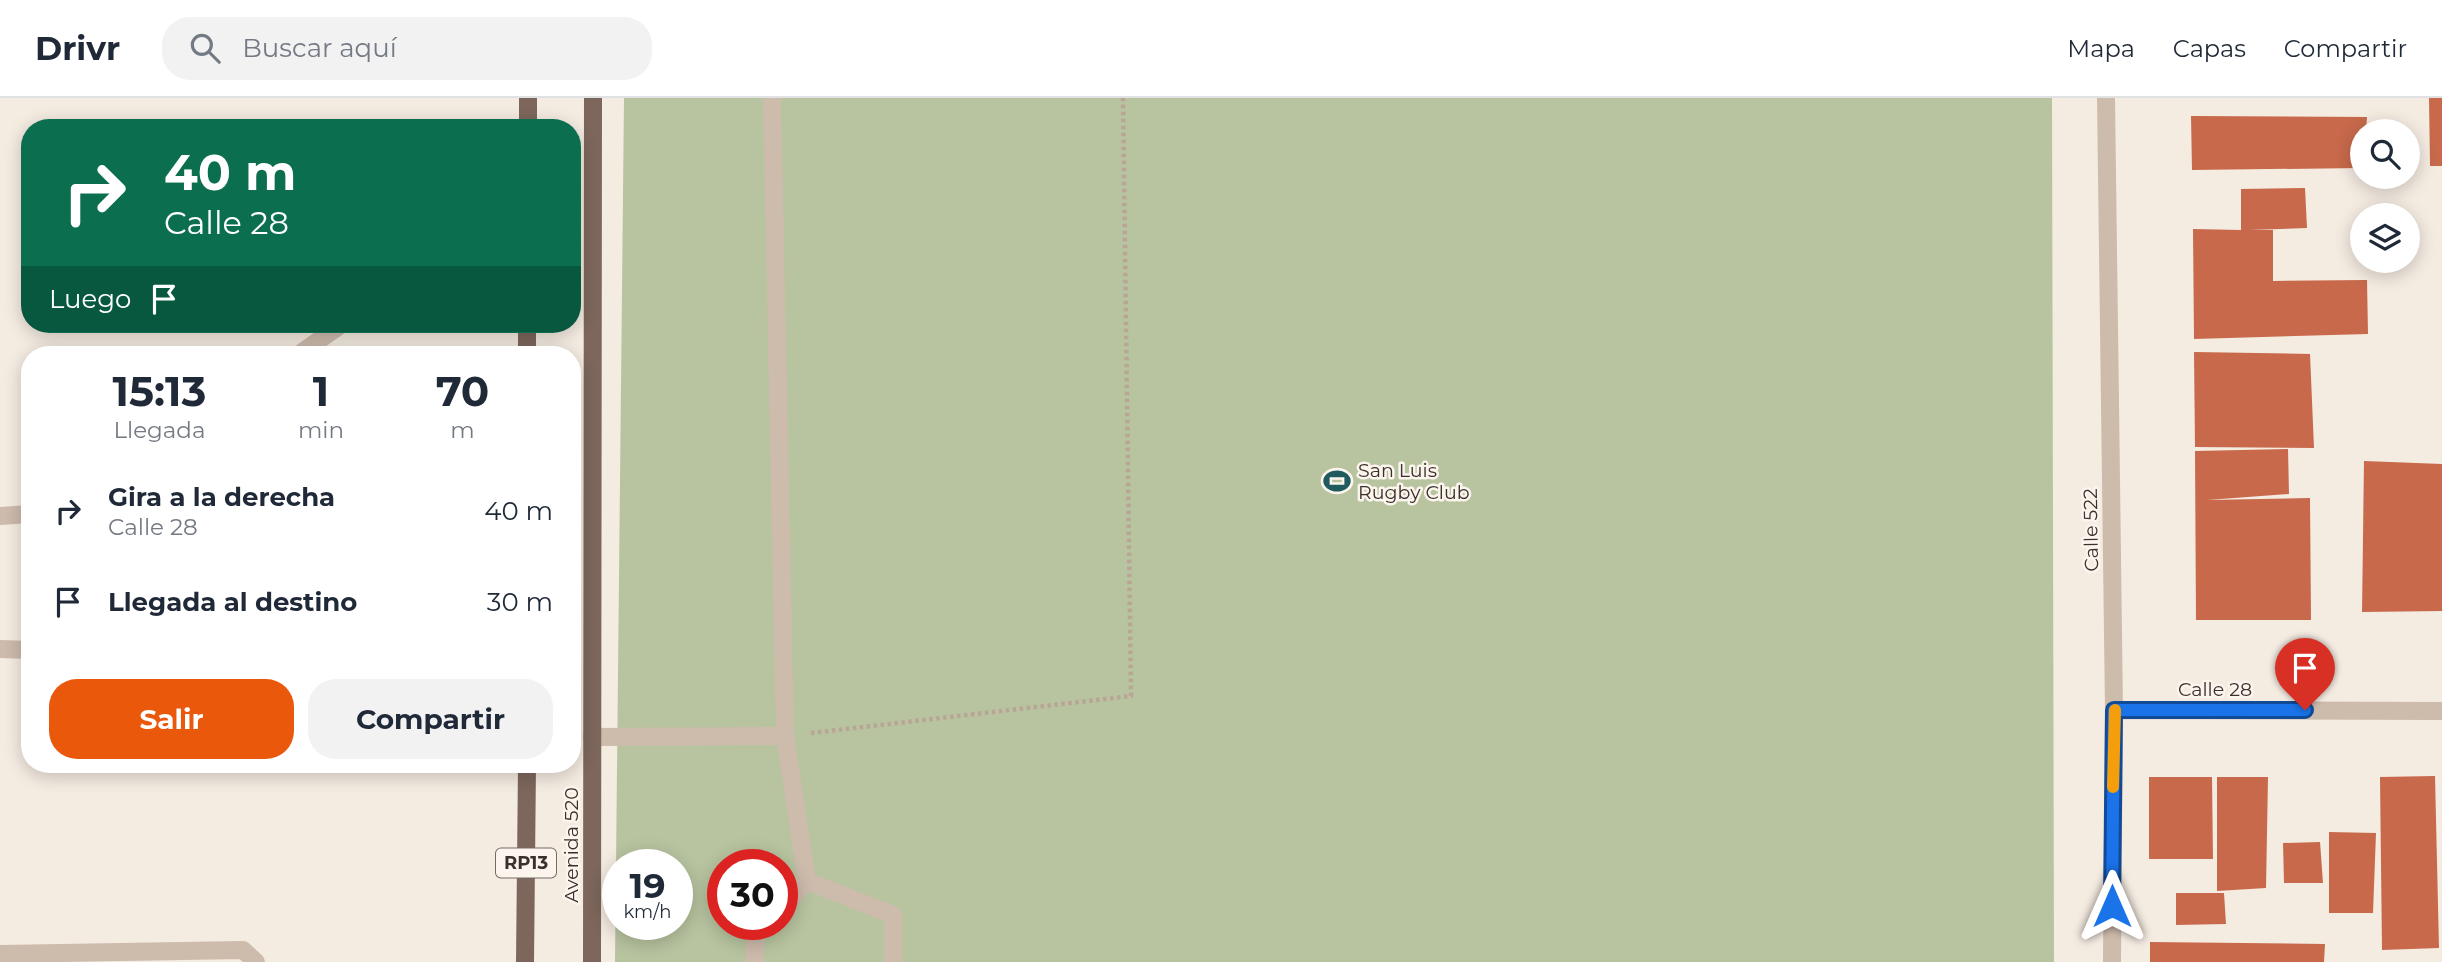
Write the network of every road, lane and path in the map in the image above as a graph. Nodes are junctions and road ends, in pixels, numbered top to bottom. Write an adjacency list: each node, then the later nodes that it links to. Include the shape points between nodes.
1 (528, 98): 6 (main road)
2 (593, 98): 16 (main road, Avenida 520)
3 (772, 98): 15 (street)
4 (1123, 98): 15 (path, via 1131,696)
5 (2106, 98): 13 (street, Calle 522)
6 (527, 119)
7 (329, 333): 8 (street)
8 (311, 346)
9 (21, 515): 10 (street)
10 (0, 516)
11 (0, 649): 12 (street)
12 (21, 650)
13 (2114, 710): 14 (street, Calle 28); 27 (street, Calle 522)
14 (2442, 710)
15 (785, 736): 16 (street); 18 (street)
16 (592, 737): 24 (main road, Avenida 520)
17 (527, 773): 23 (main road, RP13)
18 (807, 881): 19 (street); 26 (street, via 893,915)
19 (798, 890)
20 (755, 940): 25 (street)
21 (0, 954): 22 (street, via 243,950)
22 (256, 962)
23 (525, 962)
24 (592, 962)
25 (755, 962)
26 (892, 962)
27 (2112, 962)

